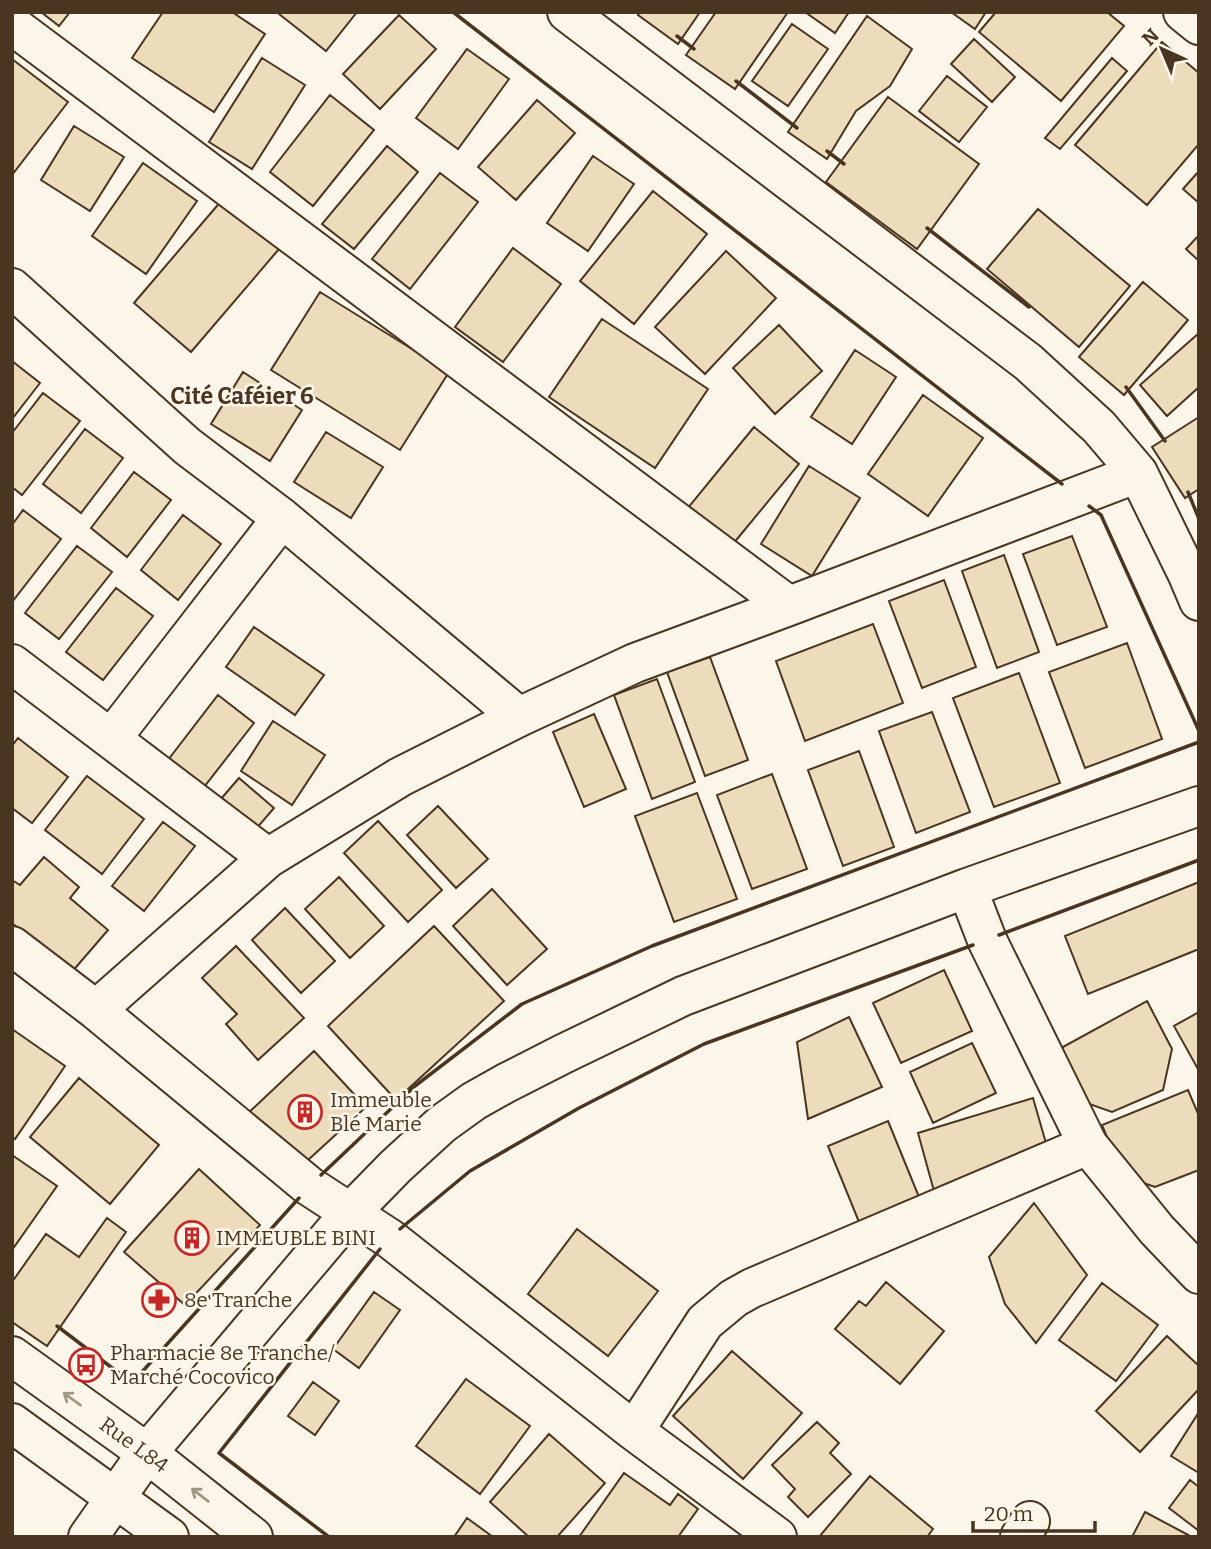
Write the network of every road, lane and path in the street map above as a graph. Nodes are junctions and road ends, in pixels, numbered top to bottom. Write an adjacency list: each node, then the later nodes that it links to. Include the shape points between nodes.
1 (567, 12): 6 (street, via 1028,362 1099,427)
2 (1183, 12): 4 (street)
3 (12, 25): 9 (street)
4 (1199, 25)
5 (12, 288): 7 (street, via 187,446)
6 (1138, 473): 8 (street); 9 (street)
7 (282, 517): 11 (street); 12 (street)
8 (1199, 601)
9 (789, 606): 11 (street, via 635,663)
10 (12, 664): 12 (street)
11 (519, 717): 14 (street, via 400,777)
12 (111, 739): 14 (street)
13 (1199, 806): 15 (street)
14 (268, 858): 17 (street)
15 (967, 888): 18 (street, via 987,940); 19 (street, via 683,996 506,1083 442,1124)
16 (12, 946): 17 (street)
17 (96, 1010): 19 (street, via 309,1186)
18 (1087, 1145): 20 (street); 23 (street, via 734,1298 705,1322)
19 (351, 1213): 23 (street); 24 (street)
20 (1199, 1274)
21 (12, 1356): 24 (street, Rue L84, one-way to 21)
22 (12, 1423): 25 (street)
23 (634, 1430): 29 (street)
24 (147, 1453): 25 (street); 28 (street, Rue L84, one-way to 24)
25 (116, 1499): 26 (street); 27 (street)
26 (88, 1537)
27 (169, 1537)
28 (253, 1537)
29 (777, 1537)

